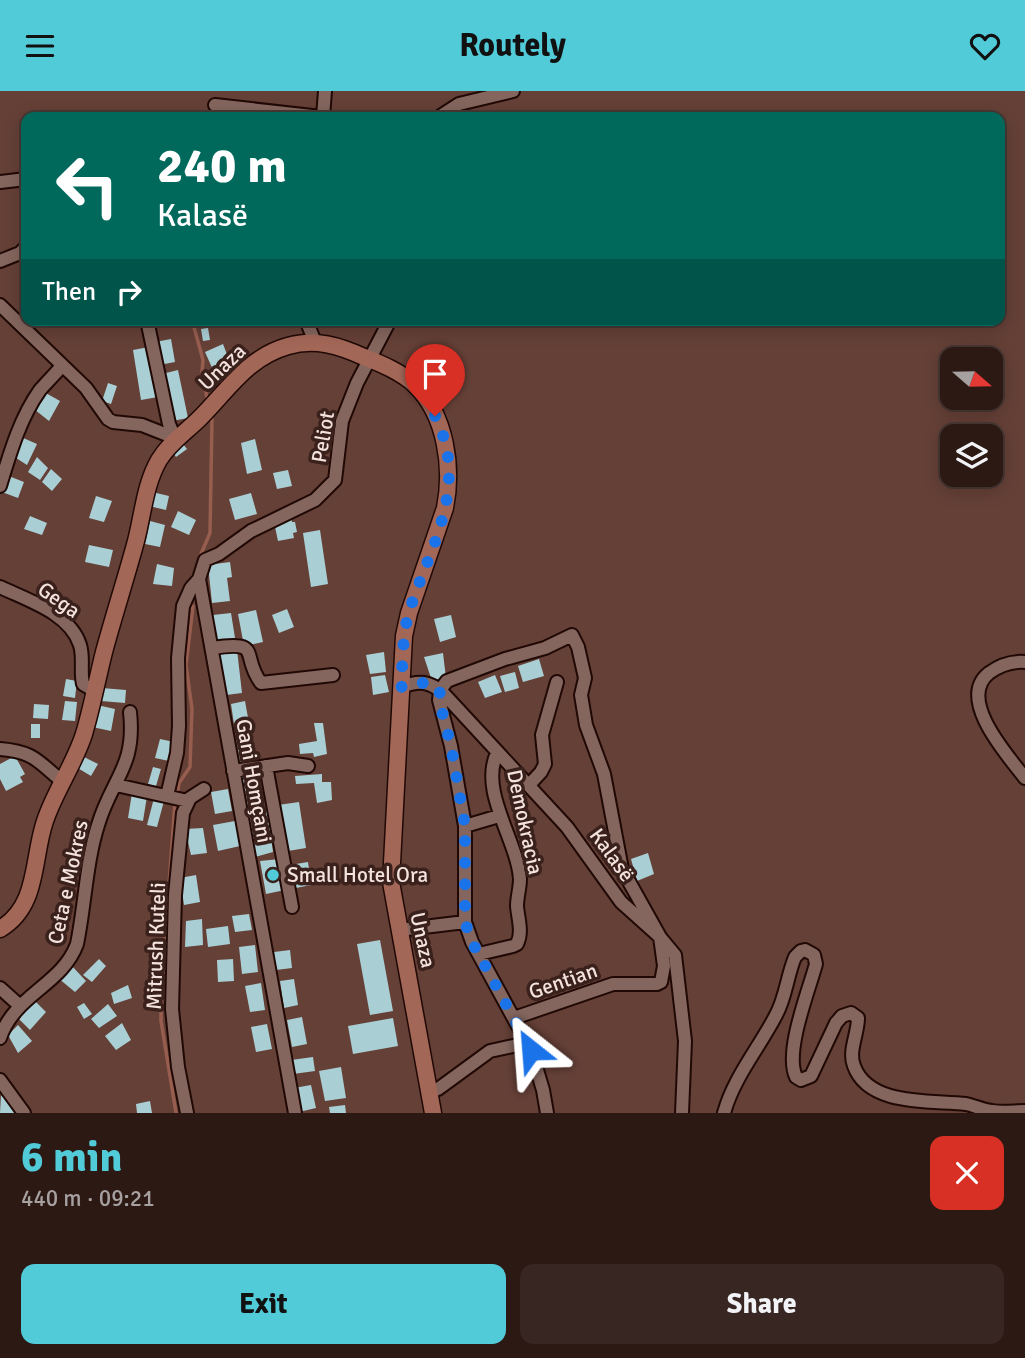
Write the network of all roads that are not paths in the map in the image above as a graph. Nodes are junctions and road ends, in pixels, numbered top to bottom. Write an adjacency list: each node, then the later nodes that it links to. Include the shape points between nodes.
1 (325, 91): 5 (street)
2 (513, 91): 6 (street, via 459,104)
3 (215, 105): 4 (street)
4 (277, 112)
5 (323, 112)
6 (447, 112)
7 (21, 180): 8 (street)
8 (0, 182)
9 (21, 252): 10 (street)
10 (0, 261)
11 (0, 305): 12 (street)
12 (21, 326)
13 (21, 326): 19 (street)
14 (148, 326): 20 (street)
15 (308, 326): 17 (street)
16 (387, 326): 18 (street, Peliot)
17 (315, 342): 18 (main road, Unaza); 20 (main road, Unaza, via 291,345 253,362)
18 (370, 359): 22 (street, Peliot, via 342,421 335,479 315,500 205,559); 28 (main road, Unaza, via 402,375 430,402 446,446 448,495 409,613)
19 (62, 366): 20 (street, via 86,388 107,419 142,425); 21 (street, via 32,404)
20 (175, 438): 30 (main road, Unaza, via 149,482)
21 (0, 486)
22 (200, 579): 24 (street, Gani Homçani); 42 (street, via 187,596 181,620 177,753)
23 (0, 587): 30 (street, Gega, via 71,628 80,646 83,684)
24 (212, 648): 26 (street, via 236,644 246,649 261,683); 36 (street, Gani Homçani)
25 (1025, 662): 37 (street, via 997,668 982,681 978,696 986,724)
26 (333, 675)
27 (557, 682): 40 (street, via 542,734 545,764)
28 (401, 687): 29 (street, via 421,682); 49 (main road, Unaza, via 391,882)
29 (440, 690): 33 (street, Kalasë); 45 (street); 50 (street, via 447,681 572,635 585,678 580,695 586,725 604,775 622,869)
30 (95, 691): 38 (main road, Unaza, via 83,737)
31 (130, 712): 39 (street, Ceta e Mokres, via 130,752)
32 (0, 749): 38 (street, via 24,751)
33 (497, 753): 40 (street, Kalasë); 44 (street, Demokracia, via 492,771)
34 (267, 766): 35 (street); 36 (street); 46 (street)
35 (308, 766)
36 (233, 771): 62 (street, Gani Homçani)
37 (1025, 778)
38 (63, 782): 48 (main road, Unaza, via 38,844 32,890 16,916)
39 (116, 785): 42 (street); 53 (street, Ceta e Mokres, via 93,843 73,955)
40 (529, 785): 50 (street, Kalasë, via 567,827 621,902)
41 (204, 789): 43 (street)
42 (167, 796): 43 (street)
43 (188, 801): 61 (street, Mitrush Kuteli, via 179,853 171,992)
44 (499, 816): 45 (street); 51 (street, Demokracia, via 520,879 520,939 513,946)
45 (465, 826): 47 (street)
46 (292, 907)
47 (465, 922): 49 (street); 51 (street)
48 (0, 929)
49 (399, 930): 58 (main road, Unaza)
50 (660, 937): 54 (street, Gentian, via 662,982 612,984); 65 (street, Kalasë, via 677,965 685,1049)
51 (479, 954): 54 (street)
52 (0, 988): 53 (street)
53 (19, 1005): 55 (street, Ceta e Mokres)
54 (514, 1018): 56 (street)
55 (0, 1038)
56 (527, 1043): 58 (street, via 490,1051); 64 (street)
57 (0, 1080): 60 (street)
58 (430, 1092): 63 (main road, Unaza)
59 (1025, 1111): 66 (street, via 928,1103 872,1088 853,1065 858,1018 851,1013 836,1023 811,1076 801,1080 793,1073 799,1020 816,964 814,955 805,950 796,957 777,1013 749,1058)
60 (24, 1113)
61 (187, 1113)
62 (295, 1113)
63 (433, 1113)
64 (547, 1113)
65 (682, 1113)
66 (724, 1113)

